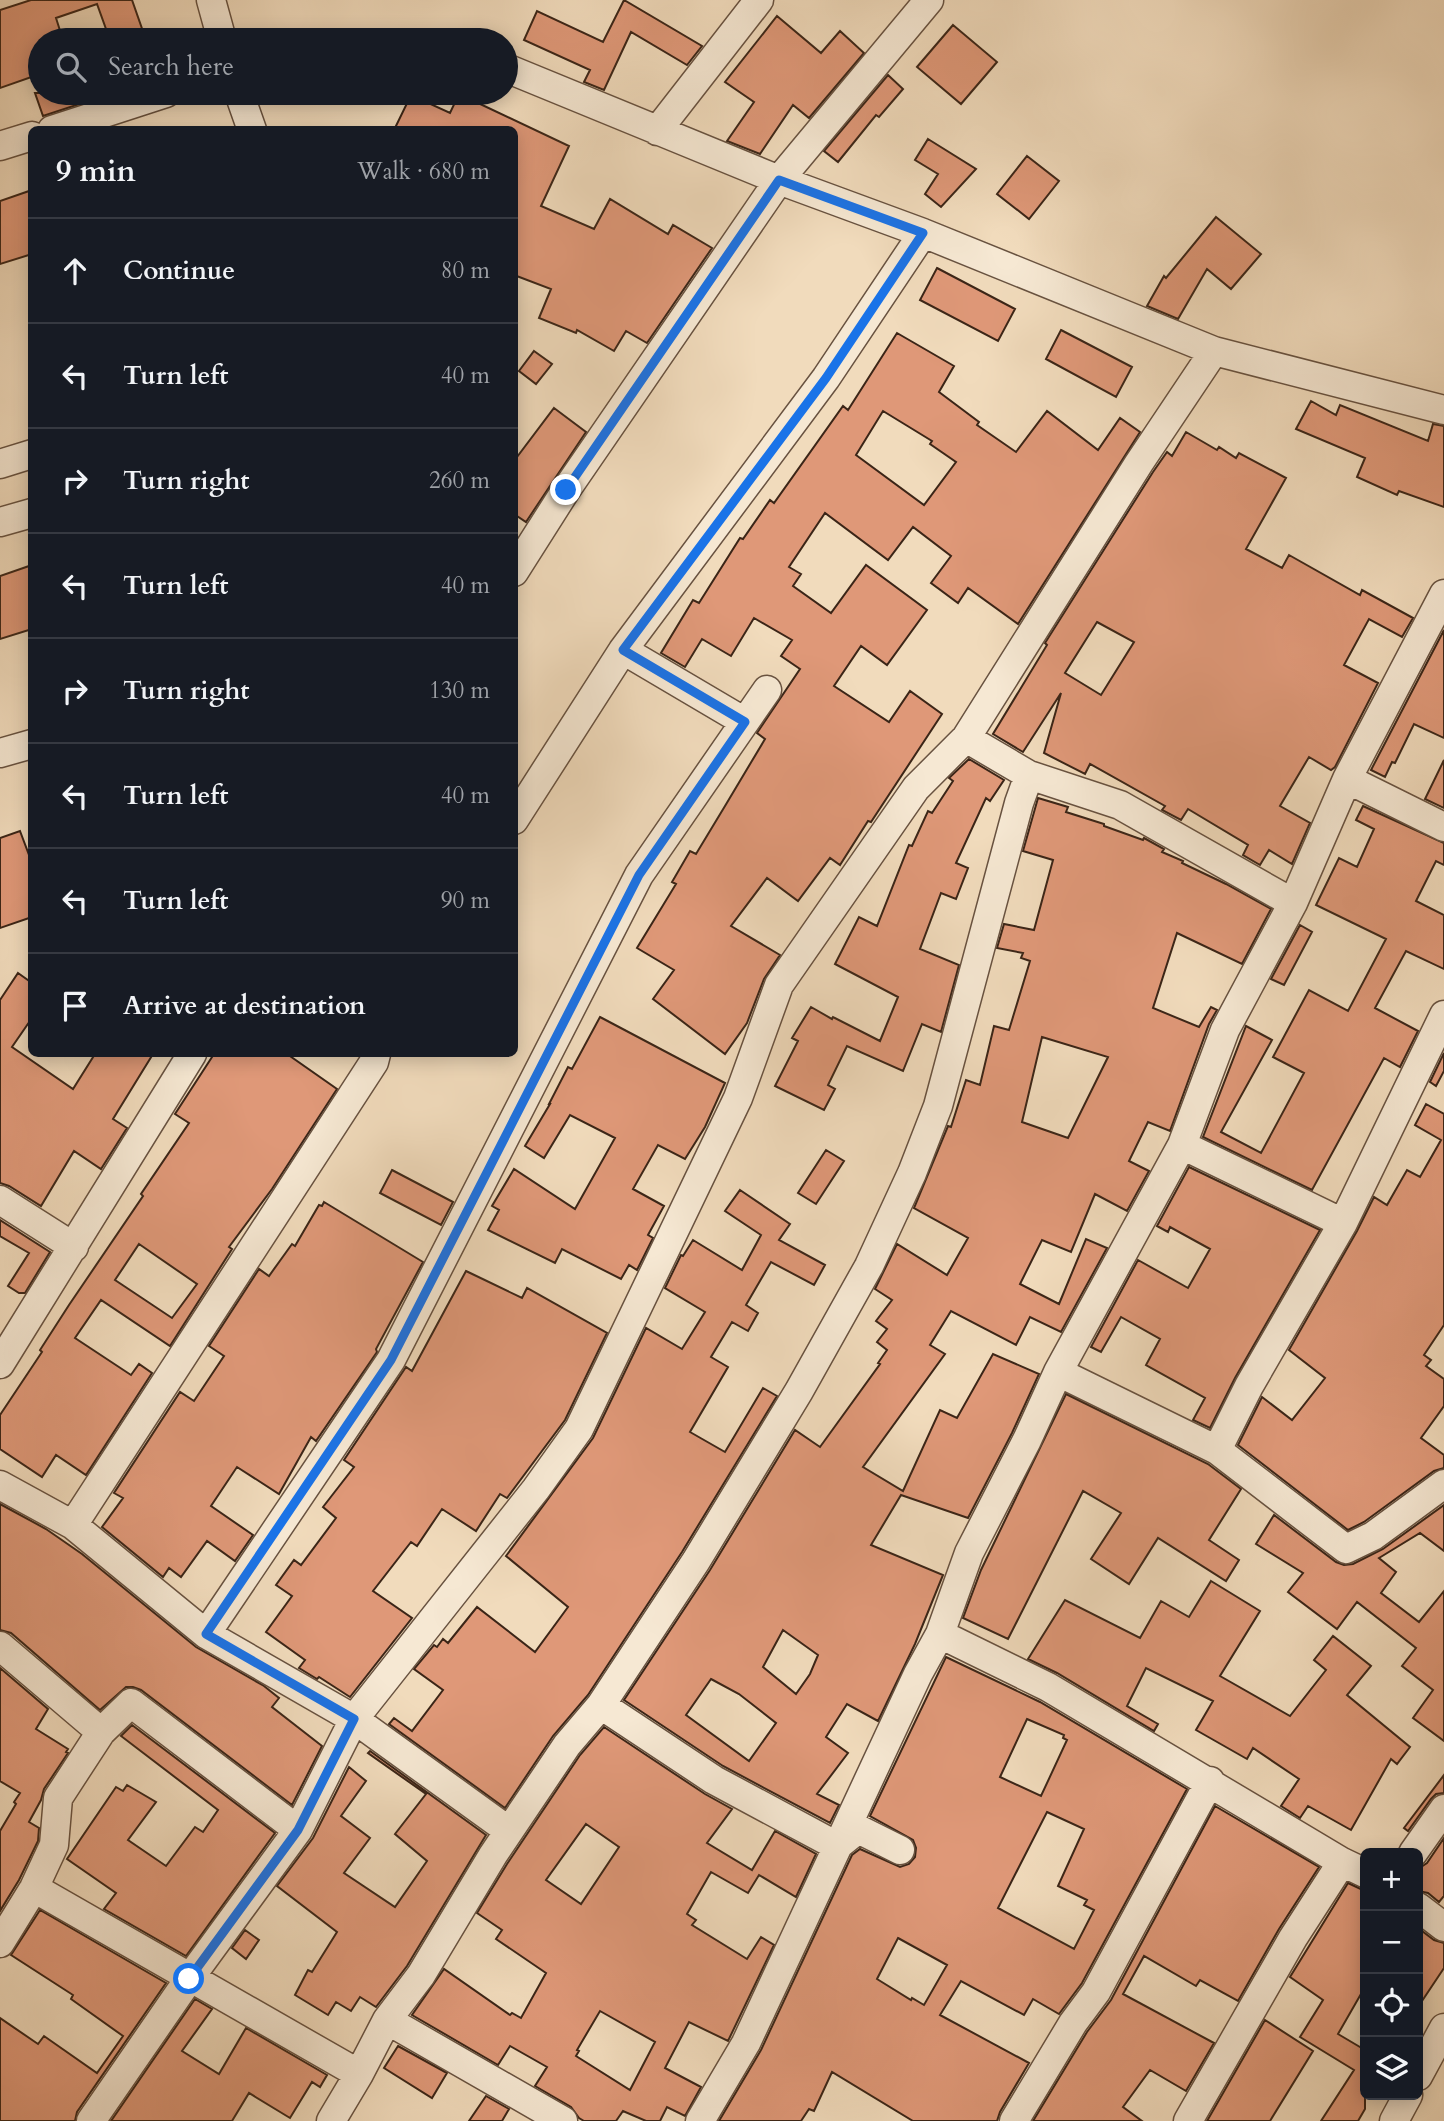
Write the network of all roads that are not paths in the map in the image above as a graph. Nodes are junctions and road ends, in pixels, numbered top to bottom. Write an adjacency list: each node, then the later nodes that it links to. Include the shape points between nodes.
1 (211, 0): 4 (street)
2 (760, 0): 10 (street)
3 (929, 0): 13 (street)
4 (219, 28)
5 (518, 73): 10 (street)
6 (129, 105): 8 (street)
7 (243, 105): 9 (street)
8 (64, 126)
9 (251, 126)
10 (657, 131): 13 (street)
11 (28, 137): 12 (street)
12 (0, 146)
13 (779, 180): 14 (street); 21 (street)
14 (923, 233): 15 (street); 23 (street, via 826,378)
15 (1214, 351): 16 (street); 26 (street)
16 (1444, 410)
17 (28, 455): 18 (street)
18 (0, 464)
19 (28, 514): 20 (street)
20 (0, 523)
21 (518, 566)
22 (1444, 594): 30 (street)
23 (623, 650): 25 (street); 31 (street)
24 (767, 690): 25 (street)
25 (745, 722): 47 (street, via 639,875 391,1360)
26 (966, 738): 29 (street); 51 (street, via 916,788 779,985 738,1098 579,1429)
27 (28, 745): 28 (street)
28 (0, 754)
29 (1029, 775): 33 (street, via 1120,804); 50 (street, via 938,1106 912,1173 869,1266 799,1391 696,1561)
30 (1347, 779): 32 (street); 33 (street)
31 (518, 814)
32 (1444, 827)
33 (1293, 903): 37 (street, via 1225,1030)
34 (1443, 1018): 39 (street)
35 (190, 1057): 40 (street)
36 (375, 1057): 46 (street)
37 (1182, 1145): 39 (street); 42 (street)
38 (0, 1200): 40 (street)
39 (1343, 1223): 43 (street)
40 (74, 1247): 41 (street)
41 (0, 1364)
42 (1058, 1371): 43 (street); 48 (street, via 969,1553)
43 (1217, 1450): 44 (street, via 1346,1549 1373,1536)
44 (1444, 1484)
45 (0, 1485): 46 (street)
46 (73, 1525): 47 (street)
47 (206, 1634): 51 (street)
48 (940, 1634): 53 (street, via 1048,1687); 57 (street)
49 (0, 1646): 52 (street)
50 (601, 1705): 56 (street, via 567,1745); 57 (street, via 714,1780)
51 (354, 1719): 55 (street); 56 (street)
52 (101, 1732): 55 (street, via 131,1703); 61 (street, via 58,1798 54,1845)
53 (1210, 1782): 60 (street); 75 (street, via 1096,1992)
54 (1444, 1809): 58 (street)
55 (298, 1830): 65 (street)
56 (509, 1831): 66 (street, via 421,1975)
57 (837, 1846): 59 (street, via 858,1829); 74 (street, via 746,2043)
58 (1417, 1848)
59 (900, 1850)
60 (1354, 1867): 76 (street, via 1293,1938)
61 (34, 1888): 64 (street); 65 (street)
62 (1423, 1911): 63 (street)
63 (1444, 1927)
64 (0, 1942)
65 (189, 1979): 69 (street); 71 (street)
66 (387, 2020): 69 (street); 73 (street)
67 (1444, 2028): 68 (street)
68 (1423, 2067)
69 (359, 2074): 72 (street)
70 (1405, 2100): 77 (street)
71 (91, 2121)
72 (331, 2121)
73 (563, 2121)
74 (701, 2121)
75 (1014, 2121)
76 (1188, 2121)
77 (1394, 2121)

